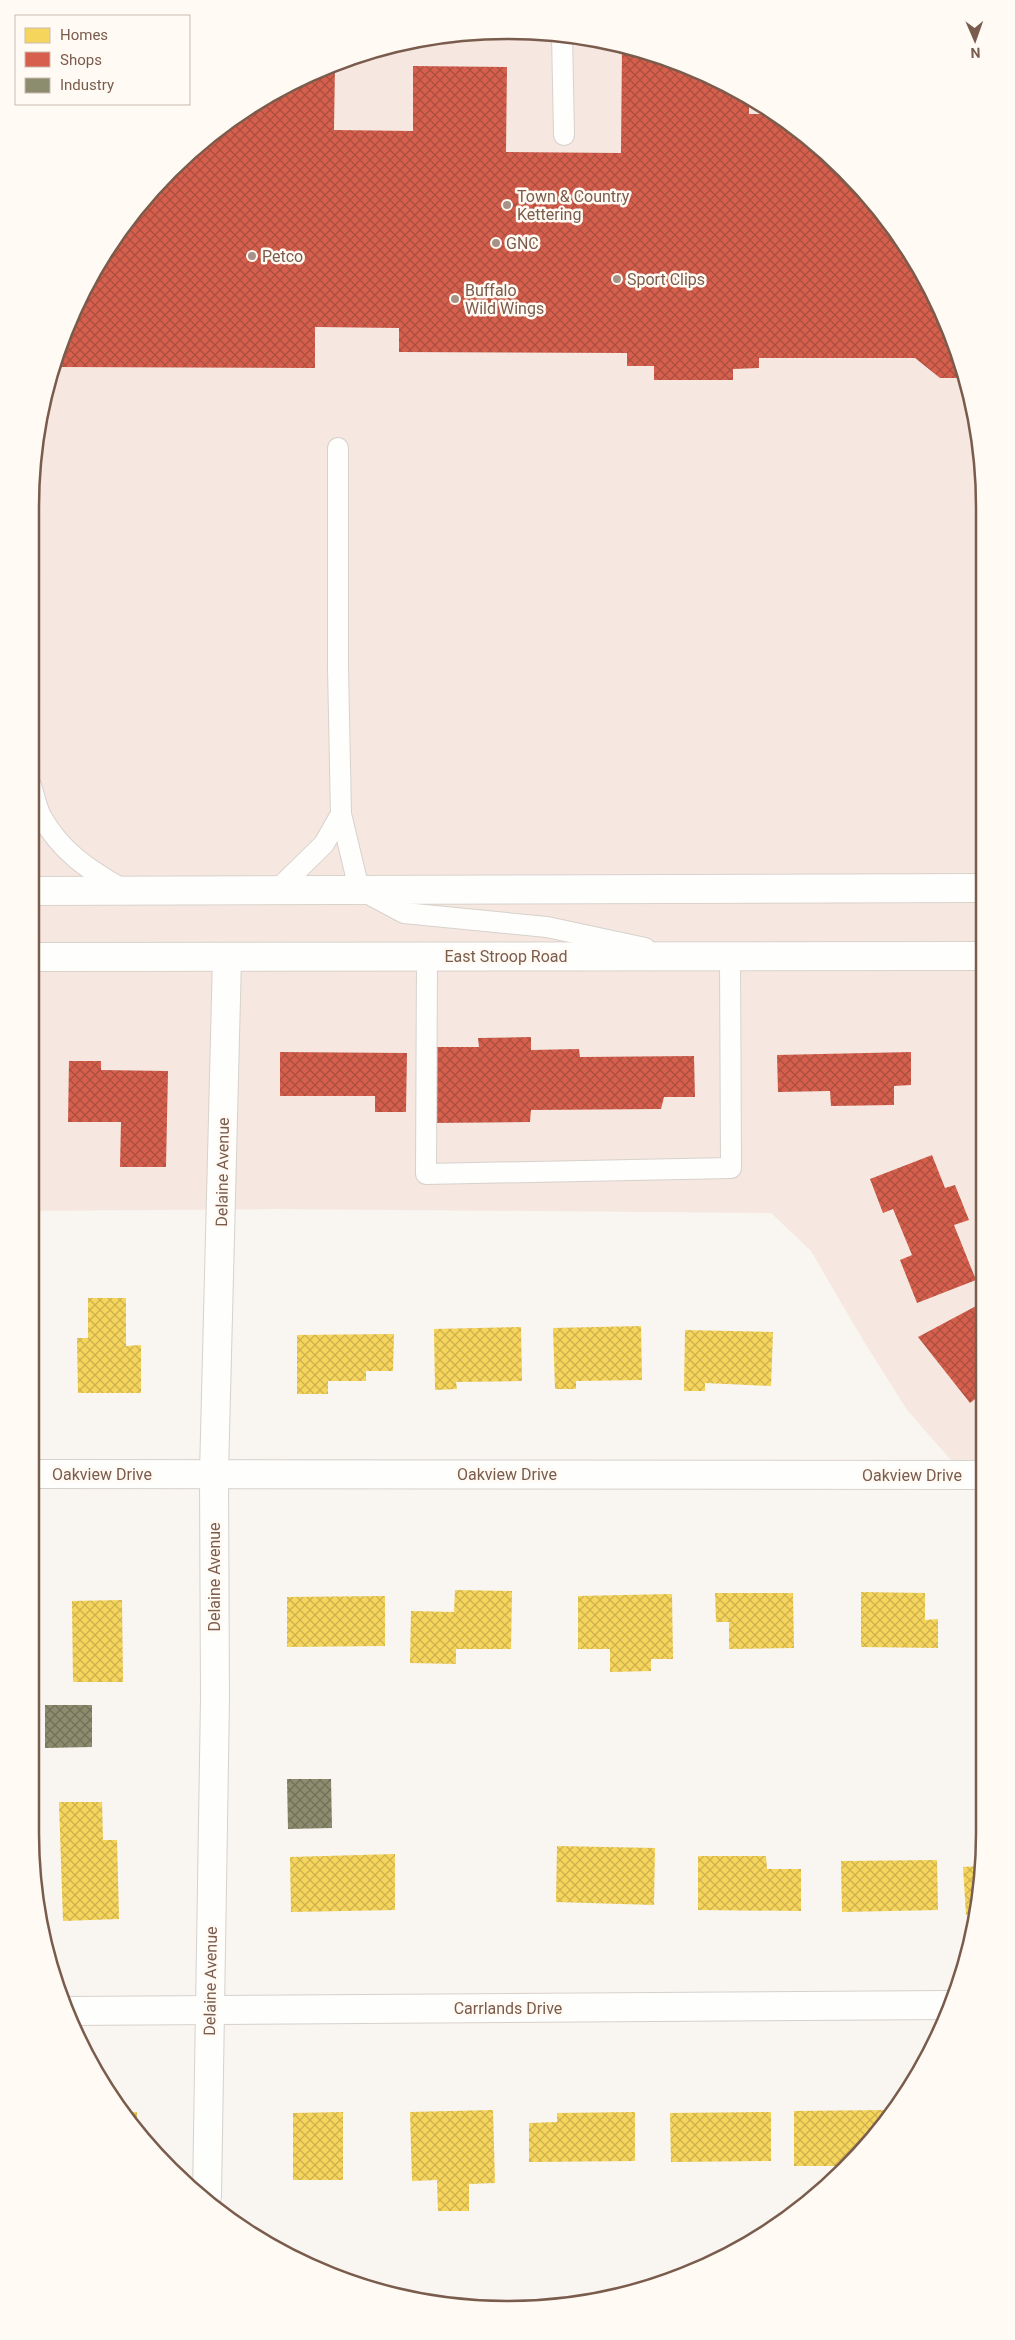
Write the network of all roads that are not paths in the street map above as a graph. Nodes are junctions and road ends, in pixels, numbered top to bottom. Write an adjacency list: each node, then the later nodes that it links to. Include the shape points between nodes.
1 (562, 42): 2 (lane)
2 (564, 135)
3 (338, 448): 5 (lane)
4 (39, 809): 10 (lane, via 60,842 85,867)
5 (341, 814): 7 (lane, via 324,844); 8 (lane)
6 (976, 888): 8 (street)
7 (278, 889): 8 (street); 10 (street)
8 (359, 889): 12 (lane, via 404,913 547,927)
9 (39, 890): 10 (street)
10 (124, 890)
11 (427, 956): 12 (street, East Stroop Road); 13 (lane, via 426,1174 731,1168); 16 (street, East Stroop Road)
12 (684, 956): 13 (street, East Stroop Road)
13 (730, 956): 14 (street, East Stroop Road)
14 (976, 956)
15 (39, 957): 16 (street, East Stroop Road)
16 (227, 958): 18 (street, Delaine Avenue)
17 (39, 1474): 18 (street, Oakview Drive)
18 (214, 1474): 19 (street, Oakview Drive); 21 (street, Delaine Avenue, via 215,1699)
19 (976, 1475)
20 (943, 2005): 21 (street, Carrlands Drive)
21 (210, 2010): 22 (street, Carrlands Drive); 23 (street, Delaine Avenue)
22 (74, 2011)
23 (207, 2192)

